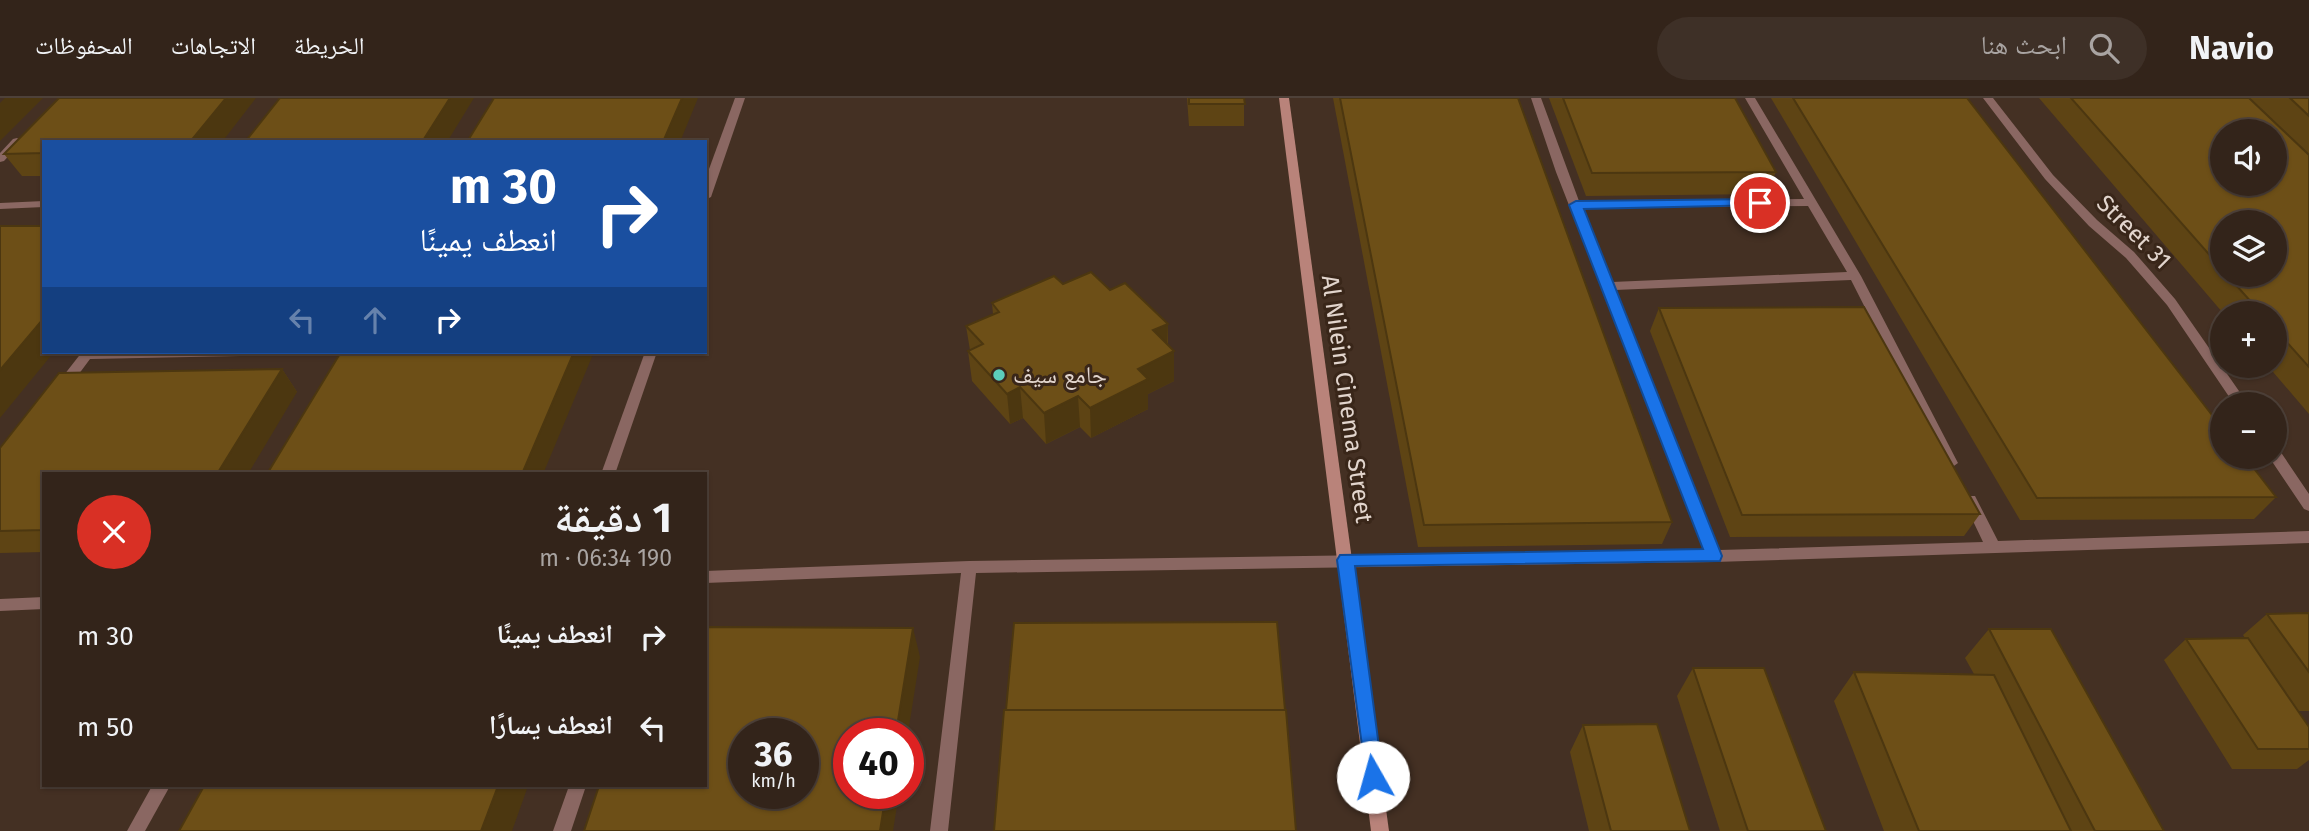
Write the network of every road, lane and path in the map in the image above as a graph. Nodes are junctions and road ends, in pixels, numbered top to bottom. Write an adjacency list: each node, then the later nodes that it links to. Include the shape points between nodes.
1 (740, 98): 8 (street)
2 (1284, 98): 25 (street, Al Nilein Cinema Street)
3 (1536, 98): 11 (street)
4 (1749, 98): 9 (street)
5 (1988, 98): 17 (street, Street 31, via 2049,177 2171,302)
6 (26, 133): 7 (street)
7 (0, 159)
8 (707, 191)
9 (1813, 202): 11 (street); 13 (street)
10 (42, 204): 12 (street)
11 (1576, 205): 14 (street)
12 (0, 206)
13 (1855, 275): 14 (street); 23 (street)
14 (1607, 285): 24 (street)
15 (87, 354): 18 (street)
16 (650, 354): 20 (street)
17 (2233, 392)
18 (55, 396)
19 (2285, 469): 21 (street)
20 (609, 472)
21 (2309, 505)
22 (2309, 537): 23 (street)
23 (1994, 548): 24 (street)
24 (1714, 556): 25 (street)
25 (1346, 560): 26 (street); 35 (street, Al Nilein Cinema Street)
26 (969, 566): 27 (street); 34 (street)
27 (707, 577)
28 (42, 603): 29 (street)
29 (0, 605)
30 (160, 787): 32 (street)
31 (577, 787): 33 (street)
32 (136, 831)
33 (562, 831)
34 (939, 831)
35 (1380, 831)

